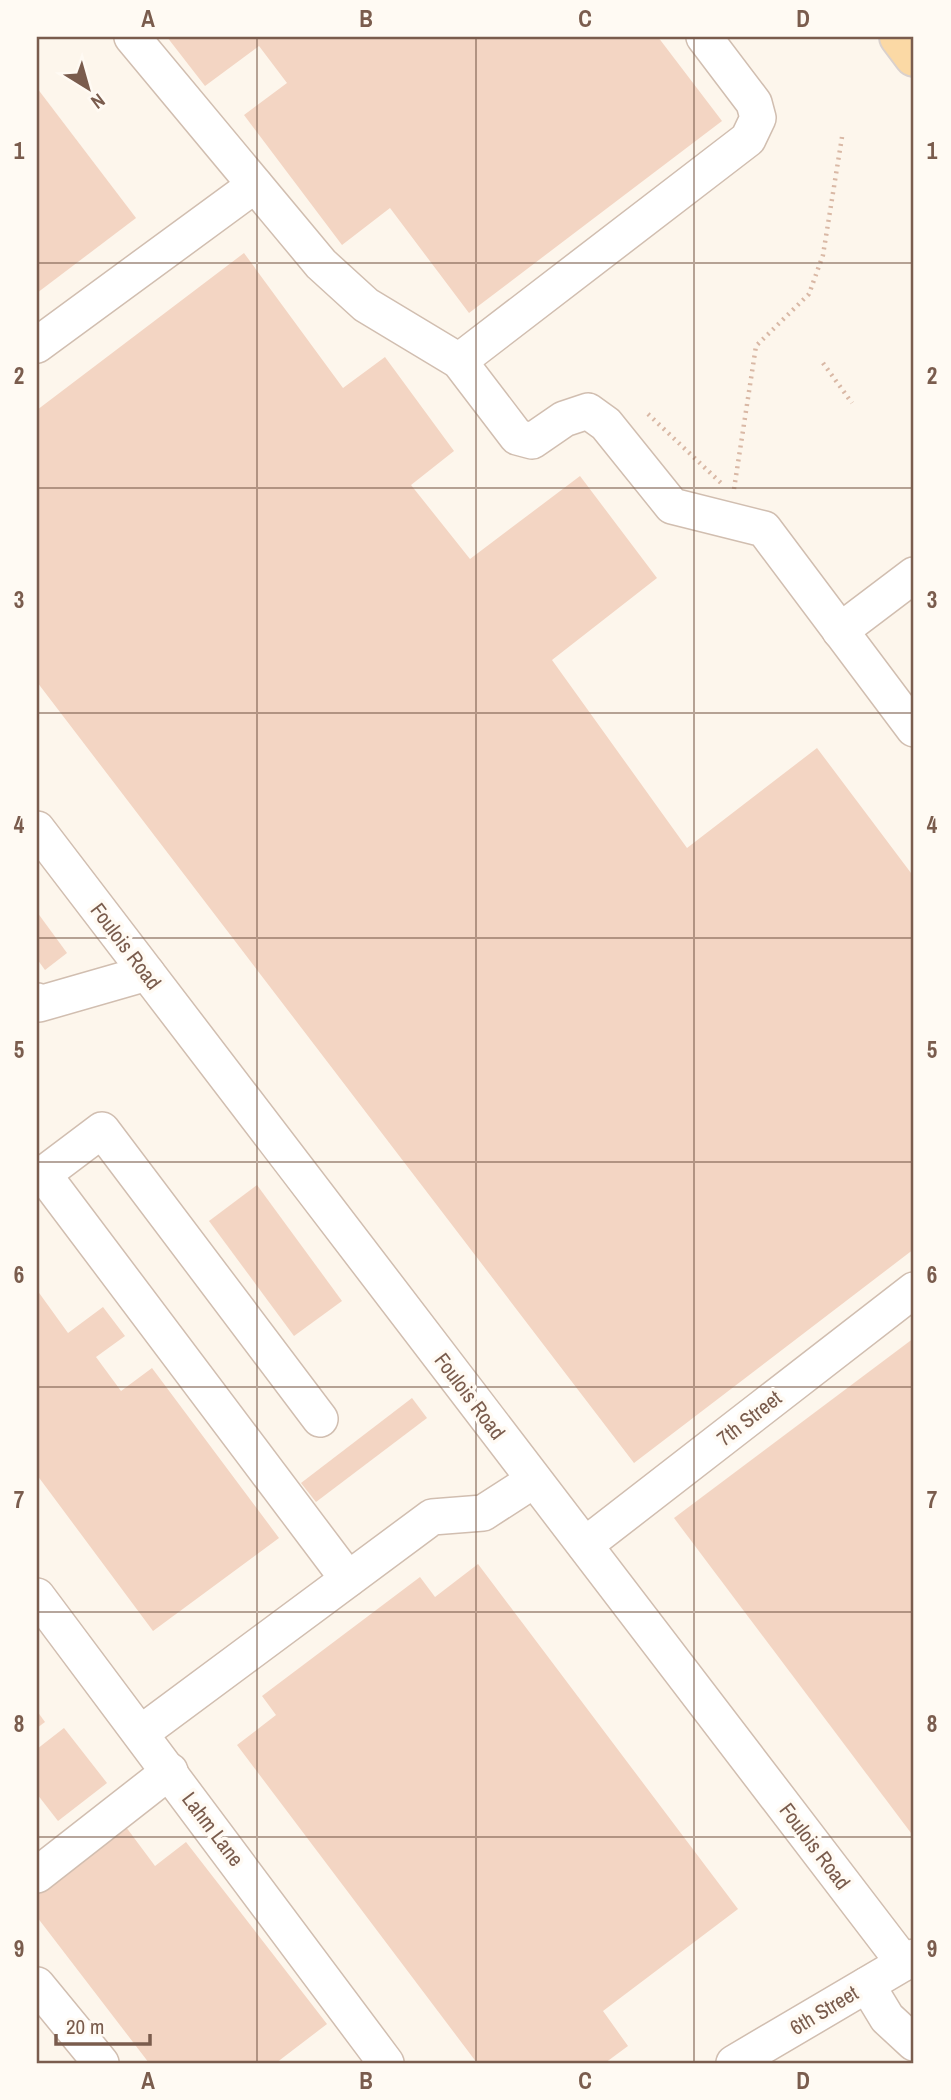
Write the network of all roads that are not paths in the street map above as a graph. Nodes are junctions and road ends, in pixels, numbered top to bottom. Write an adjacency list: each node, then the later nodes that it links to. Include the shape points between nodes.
1 (132, 37): 5 (street)
2 (704, 37): 7 (street, via 754,103 758,118 748,139)
3 (899, 37): 4 (main road)
4 (914, 58)
5 (256, 185): 6 (street); 7 (street, via 321,264 366,305)
6 (37, 345)
7 (459, 361): 9 (street, via 517,437 532,441 564,419 588,411 606,424 672,506 764,529)
8 (914, 575): 9 (street)
9 (840, 631): 10 (street)
10 (914, 729)
11 (37, 829): 12 (street, Foulois Road)
12 (147, 973): 13 (street); 17 (street, Foulois Road)
13 (38, 1003)
14 (40, 1177): 16 (street, via 102,1130); 19 (street)
15 (914, 1290): 18 (street, 7th Street)
16 (320, 1419)
17 (534, 1480): 18 (street, Foulois Road); 19 (street, via 482,1513 432,1517)
18 (585, 1545): 24 (street, Foulois Road)
19 (348, 1579): 21 (street)
20 (37, 1597): 21 (street, Lahm Lane)
21 (141, 1733): 22 (street, Lahm Lane)
22 (170, 1771): 23 (street); 29 (street, Lahm Lane)
23 (37, 1875)
24 (898, 1971): 26 (street, Foulois Road, via 887,2018); 27 (street, 6th Street)
25 (37, 1985): 28 (street)
26 (914, 2043)
27 (745, 2062)
28 (101, 2063)
29 (386, 2063)

